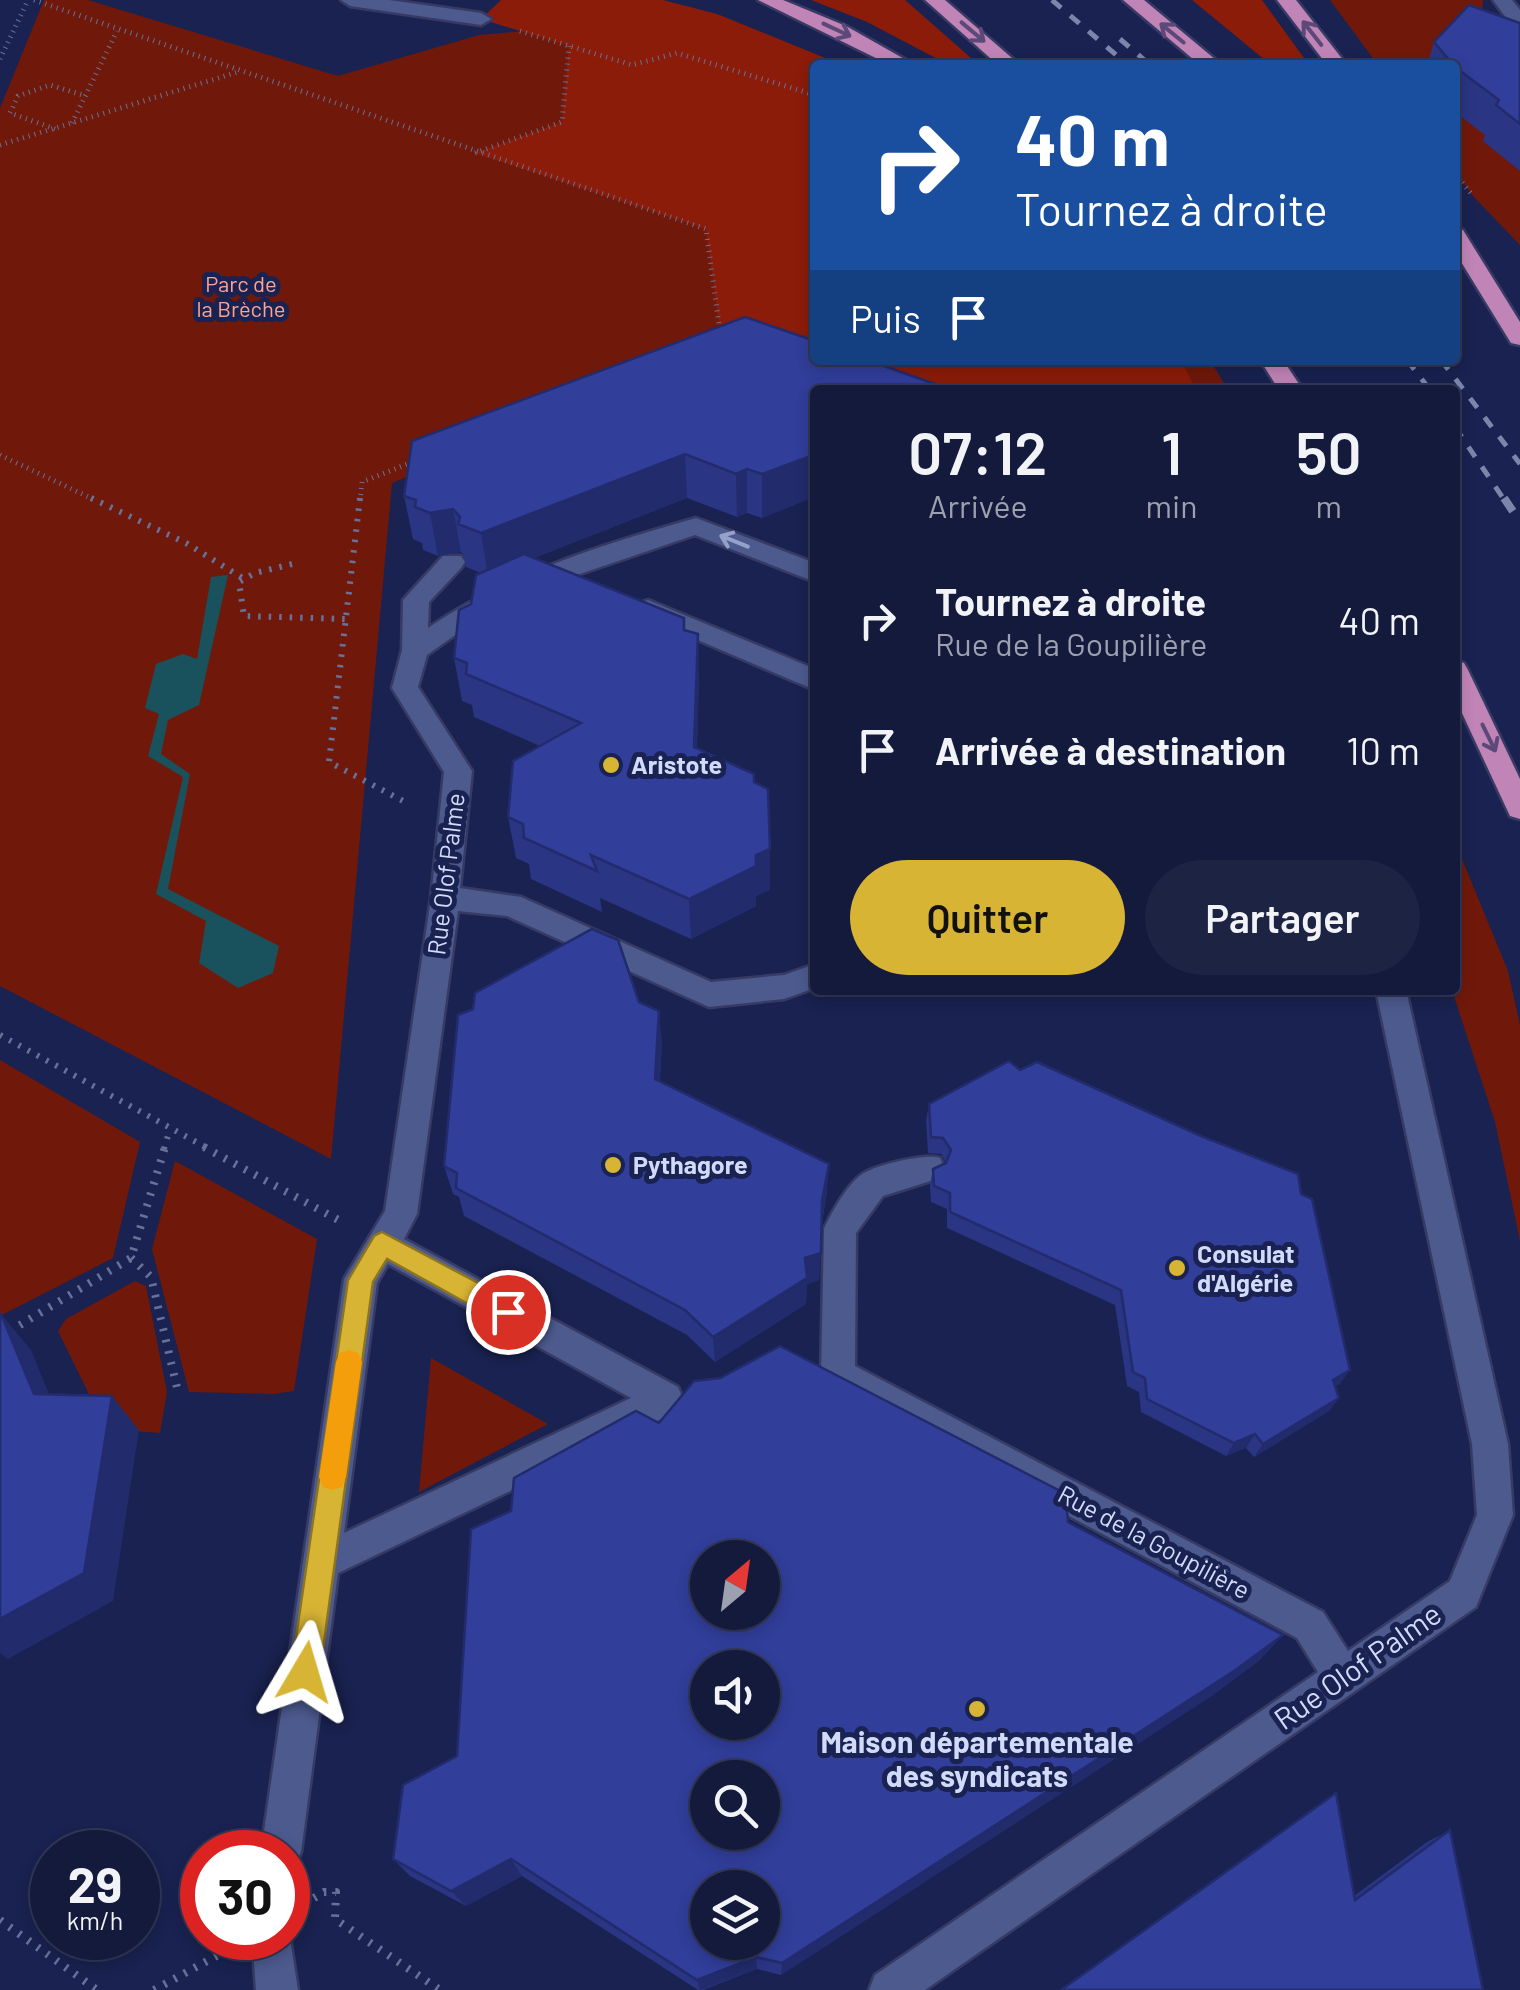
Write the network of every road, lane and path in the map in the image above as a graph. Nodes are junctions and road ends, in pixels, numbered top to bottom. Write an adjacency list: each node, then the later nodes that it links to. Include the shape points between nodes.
1 (31, 0): 10 (path); 12 (path)
2 (350, 0): 8 (street)
3 (766, 0): 13 (highway, one-way to 13)
4 (934, 0): 14 (highway, one-way to 14)
5 (1132, 0): 15 (highway, one-way to 5)
6 (1286, 0): 16 (highway, one-way to 6)
7 (1502, 0): 9 (street)
8 (481, 19): 11 (path)
9 (1520, 22)
10 (117, 31): 17 (path); 19 (path)
11 (569, 46): 18 (path, via 632,65 677,52); 23 (path, via 562,122)
12 (0, 59)
13 (896, 60)
14 (1004, 60)
15 (1206, 60)
16 (1333, 60)
17 (241, 71): 20 (path); 23 (path)
18 (810, 93)
19 (86, 96): 20 (path); 21 (path, via 50,86 18,96 10,113)
20 (72, 123): 21 (path)
21 (55, 128): 22 (path)
22 (0, 145)
23 (475, 153): 26 (path, via 706,229)
24 (1460, 243): 27 (highway)
25 (1460, 283): 27 (highway)
26 (721, 338)
27 (1519, 339)
28 (0, 455): 33 (path, via 186,542)
29 (452, 562): 37 (street, Rue Olof Palme, via 416,600)
30 (292, 564): 33 (path)
31 (810, 571): 32 (street, one-way to 32, via 696,526)
32 (559, 572): 34 (street); 37 (street, via 480,605)
33 (244, 579): 36 (path, via 244,616)
34 (594, 586)
35 (628, 600): 38 (street)
36 (346, 619)
37 (415, 650): 41 (street, Rue Olof Palme, via 405,688 458,771)
38 (810, 678)
39 (1460, 681): 40 (highway, one-way to 40)
40 (1520, 808)
41 (445, 898): 42 (street, via 511,906 709,995 784,988); 47 (street, Rue Olof Palme, via 401,1214)
42 (810, 978)
43 (1392, 995): 52 (street, Rue Olof Palme, via 1490,1444 1495,1516 1463,1594)
44 (0, 1035): 45 (path)
45 (170, 1129): 47 (path); 48 (path)
46 (929, 1168): 52 (street, Rue de la Goupilière, via 872,1185 840,1229 838,1375 1310,1625)
47 (382, 1244): 51 (street, via 361,1280); 51 (street, via 680,1398)
48 (131, 1258): 49 (path); 50 (path, via 152,1277)
49 (0, 1336)
50 (178, 1392)
51 (320, 1563): 53 (street)
52 (1343, 1676): 62 (street, Rue Olof Palme)
53 (284, 1830)
54 (310, 1901): 61 (path, via 336,1892 335,1919)
55 (0, 1920): 58 (path)
56 (216, 1960): 59 (path)
57 (264, 1960): 60 (street)
58 (98, 1990)
59 (154, 1990)
60 (277, 1990)
61 (440, 1990)
62 (890, 1990)

